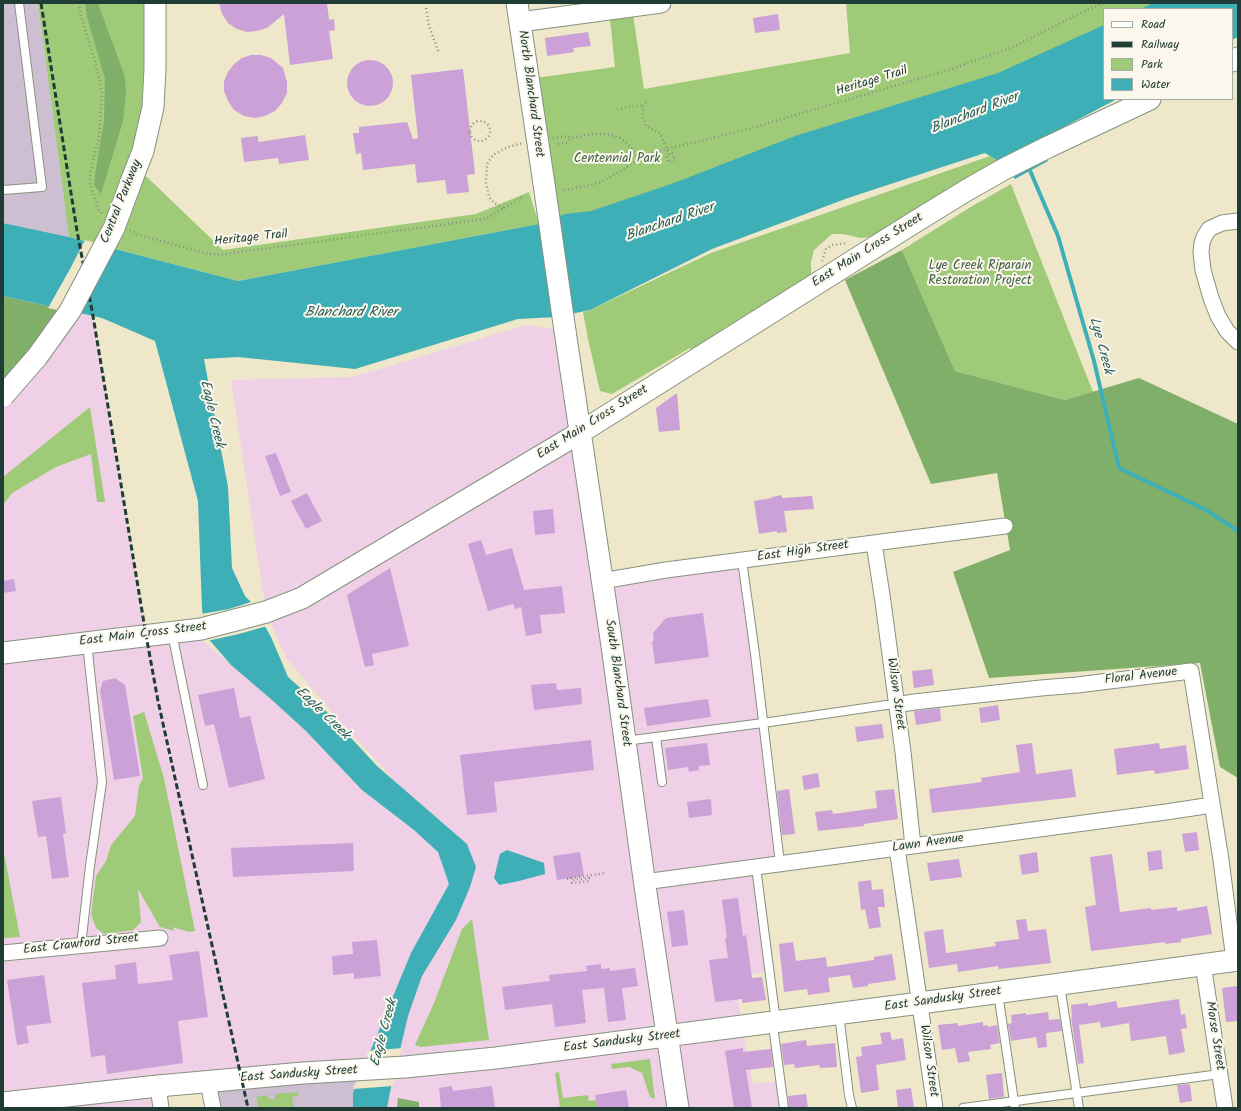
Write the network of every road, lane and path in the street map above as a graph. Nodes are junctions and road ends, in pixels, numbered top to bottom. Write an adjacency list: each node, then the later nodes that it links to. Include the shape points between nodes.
1 (19, 3): 19 (lane, via 42,187)
2 (80, 3): 23 (path, via 102,92 99,137 90,184 99,210)
3 (156, 3): 28 (main road, Central Parkway, bridge, via 153,107 143,151 114,228 70,310 37,358)
4 (661, 3): 6 (street)
5 (1104, 3): 16 (path, Heritage Trail, via 1015,46 952,69 748,129)
6 (631, 5): 8 (street)
7 (426, 8): 9 (path, via 429,26)
8 (518, 12): 14 (main road, North Blanchard Street)
9 (439, 53)
10 (1148, 100): 29 (main road, East Main Cross Street, via 1004,169 910,225)
11 (616, 109): 16 (path, via 645,103 642,115 646,126 660,133)
12 (478, 121): 12 (path, via 473,124 470,132 477,140 483,140 489,136 490,129 487,124)
13 (571, 138): 14 (path, via 568,136); 15 (path, via 568,142); 18 (path, via 593,134 607,134 620,138 629,145)
14 (537, 140): 22 (path, via 508,147 493,155 487,164 486,183 489,197); 26 (main road, North Blanchard Street, bridge)
15 (558, 144)
16 (667, 148): 17 (path); 18 (path, Heritage Trail)
17 (669, 154)
18 (638, 160): 20 (path, Heritage Trail, via 601,182)
19 (3, 190)
20 (564, 190)
21 (522, 197): 22 (path, Heritage Trail)
22 (504, 208): 25 (path, Heritage Trail, via 485,219 218,255 139,235)
23 (105, 214)
24 (1238, 221): 27 (street, via 1222,223 1208,229 1201,252 1211,298 1218,316)
25 (125, 227)
26 (565, 331): 29 (main road, South Blanchard Street)
27 (1238, 342)
28 (3, 396)
29 (581, 432): 33 (main road, South Blanchard Street); 34 (main road, East Main Cross Street, via 302,598 266,612 201,630)
30 (1005, 526): 31 (street, East High Street)
31 (874, 543): 32 (street, East High Street); 37 (street, Wilson Street)
32 (742, 560): 33 (street, East High Street); 38 (lane)
33 (602, 580): 40 (main road, South Blanchard Street)
34 (172, 633): 35 (main road, East Main Cross Street); 42 (lane)
35 (87, 642): 36 (main road, East Main Cross Street); 54 (lane, via 102,782)
36 (3, 653)
37 (896, 706): 38 (lane, via 886,705); 43 (street, Floral Avenue, via 1191,671); 44 (street, Wilson Street)
38 (763, 723): 39 (lane); 46 (lane)
39 (656, 737): 40 (lane); 41 (lane)
40 (625, 741): 51 (main road, South Blanchard Street)
41 (662, 782)
42 (203, 785)
43 (1212, 805): 44 (street, Lawn Avenue); 56 (street, Floral Avenue)
44 (913, 846): 45 (street, Lawn Avenue)
45 (897, 848): 46 (street, Lawn Avenue); 60 (street, Wilson Street)
46 (780, 864): 47 (street, Lawn Avenue)
47 (756, 867): 51 (street, Lawn Avenue); 62 (lane)
48 (606, 873): 49 (path)
49 (571, 878): 50 (path); 52 (path, via 589,878 589,881 572,883)
50 (567, 879)
51 (644, 882): 63 (main road, South Blanchard Street)
52 (572, 886)
53 (160, 938): 54 (street, East Crawford Street)
54 (81, 946): 55 (street, East Crawford Street)
55 (3, 953)
56 (1236, 960): 57 (main road, East Sandusky Street)
57 (1204, 964): 58 (main road, East Sandusky Street); 64 (street, Morse Street)
58 (1060, 984): 59 (main road, East Sandusky Street); 67 (lane)
59 (998, 992): 60 (main road, East Sandusky Street); 70 (lane)
60 (920, 1003): 61 (main road, East Sandusky Street); 76 (street, Wilson Street)
61 (839, 1014): 62 (main road, East Sandusky Street); 75 (lane)
62 (776, 1022): 63 (main road, East Sandusky Street); 74 (lane, via 774,1033)
63 (666, 1036): 65 (main road, East Sandusky Street, via 496,1058); 73 (main road, South Blanchard Street)
64 (1220, 1074): 67 (lane); 79 (street, Morse Street)
65 (208, 1082): 66 (main road, East Sandusky Street); 72 (street)
66 (158, 1086): 69 (main road, East Sandusky Street); 71 (street)
67 (1076, 1093): 70 (lane); 78 (lane)
68 (3, 1103): 69 (main road, East Sandusky Street)
69 (30, 1104)
70 (1014, 1105): 77 (lane)
71 (161, 1108)
72 (213, 1108)
73 (678, 1108)
74 (784, 1108)
75 (852, 1108)
76 (935, 1108)
77 (962, 1108)
78 (1079, 1108)
79 (1225, 1108)

